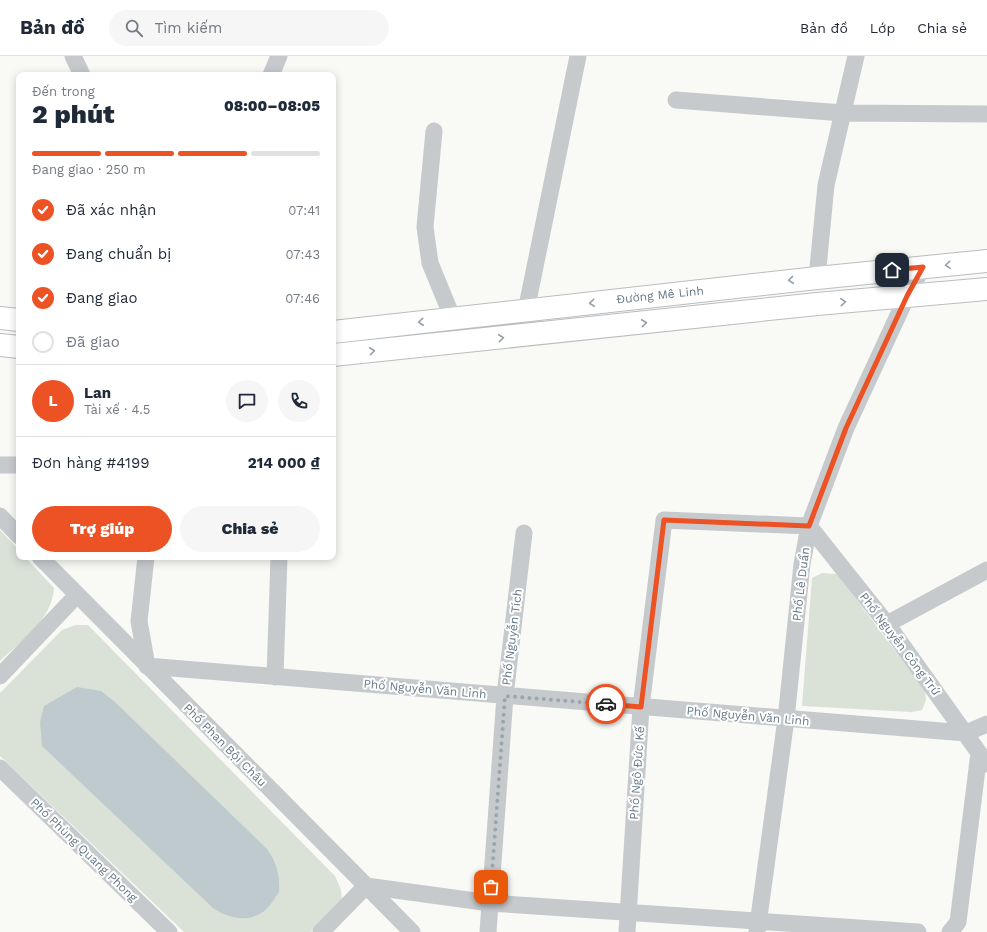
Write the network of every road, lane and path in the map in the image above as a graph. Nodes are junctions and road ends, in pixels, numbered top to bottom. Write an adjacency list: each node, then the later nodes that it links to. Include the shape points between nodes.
1 (73, 56): 5 (street)
2 (279, 56): 6 (street)
3 (578, 56): 16 (street)
4 (856, 56): 8 (street)
5 (81, 72)
6 (272, 72)
7 (676, 100): 8 (street)
8 (843, 113): 9 (street); 13 (street, via 826,185)
9 (987, 114)
10 (434, 131): 18 (street, via 425,228 430,263)
11 (987, 261): 12 (main road, Đường Mê Linh, one-way to 12)
12 (923, 267): 13 (main road, Đường Mê Linh); 15 (street, Phố Lê Duẩn)
13 (816, 278): 16 (main road, Đường Mê Linh, one-way to 16)
14 (987, 289): 15 (main road)
15 (907, 296): 23 (main road, one-way to 15); 27 (street, Phố Lê Duẩn, via 846,428)
16 (526, 310): 18 (main road, Đường Mê Linh)
17 (0, 318): 19 (main road)
18 (453, 319): 20 (main road, Đường Mê Linh, one-way to 20)
19 (16, 320)
20 (336, 332)
21 (0, 345): 22 (main road)
22 (16, 346)
23 (336, 355)
24 (0, 465): 25 (street)
25 (16, 465)
26 (0, 516): 28 (street)
27 (809, 526): 35 (street, Phố Nguyễn Công Trứ); 40 (street, Phố Ngô Đức Kế, via 664,520); 41 (street, Phố Lê Duẩn, via 802,564)
28 (16, 533)
29 (524, 533): 39 (street, Phố Nguyễn Tích)
30 (43, 560): 34 (street, Phố Phan Bội Châu)
31 (146, 560): 36 (street, via 139,622)
32 (279, 560): 38 (street)
33 (987, 570): 35 (street)
34 (77, 595): 36 (street, Phố Phan Bội Châu); 37 (street)
35 (887, 624): 43 (street, Phố Nguyễn Công Trứ)
36 (147, 666): 38 (street, Phố Nguyễn Văn Linh); 46 (street, Phố Phan Bội Châu)
37 (0, 676)
38 (274, 677): 39 (street, Phố Nguyễn Văn Linh)
39 (505, 696): 40 (street, Phố Nguyễn Văn Linh); 47 (street, Phố Nguyễn Tích)
40 (641, 707): 41 (street, Phố Nguyễn Văn Linh); 48 (street, Phố Ngô Đức Kế)
41 (786, 719): 43 (street, Phố Nguyễn Văn Linh); 49 (street, Phố Lê Duẩn)
42 (987, 724): 43 (street)
43 (966, 734): 44 (street, Phố Nguyễn Công Trứ)
44 (983, 759): 57 (street, via 958,922)
45 (0, 768): 50 (street, Phố Phùng Quang Phong)
46 (366, 886): 47 (street); 51 (street); 52 (street, Phố Phan Bội Châu)
47 (490, 903): 48 (street); 53 (street, Phố Nguyễn Tích)
48 (628, 913): 49 (street); 54 (street, Phố Ngô Đức Kế)
49 (758, 927): 55 (street); 56 (street)
50 (169, 932)
51 (321, 932)
52 (412, 932)
53 (488, 932)
54 (627, 932)
55 (732, 932)
56 (918, 932)
57 (950, 932)

